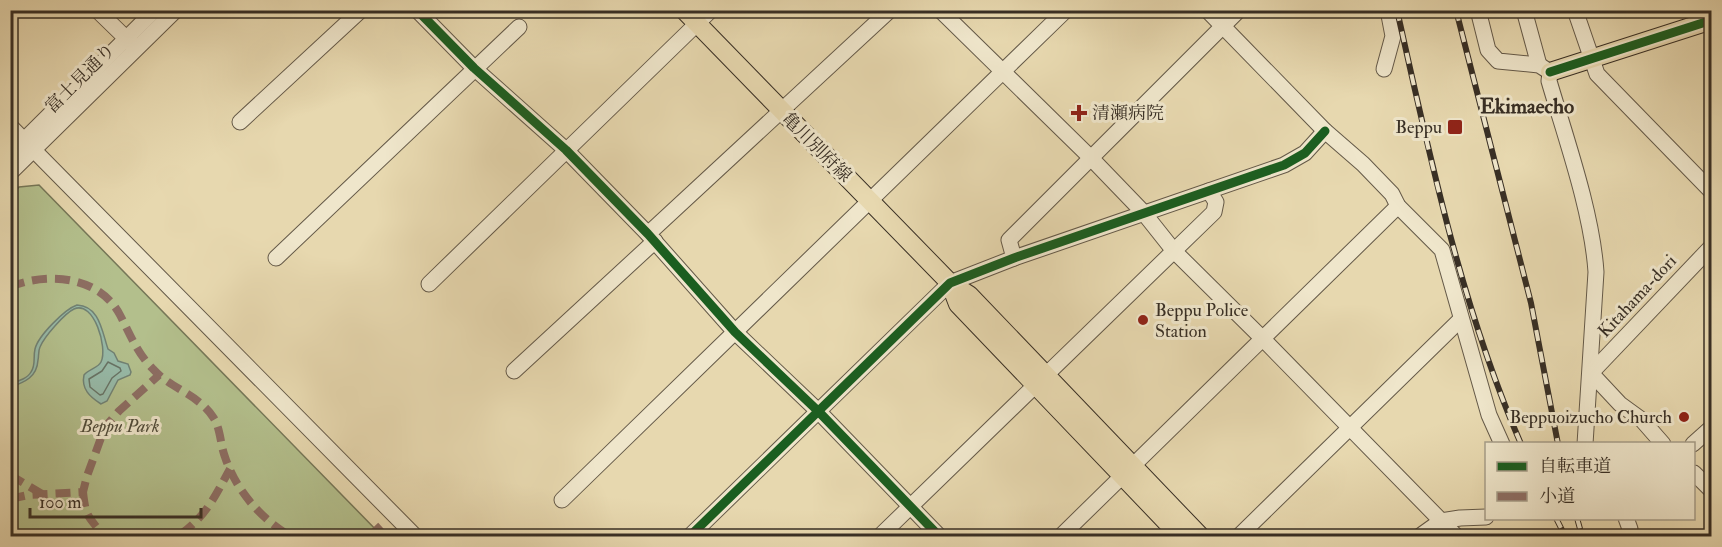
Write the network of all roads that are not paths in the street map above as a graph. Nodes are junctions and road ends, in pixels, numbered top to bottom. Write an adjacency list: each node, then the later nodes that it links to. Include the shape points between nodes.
1 (97, 10): 20 (street)
2 (155, 10): 20 (street)
3 (176, 10): 20 (street, 富士見通り)
4 (361, 10): 27 (street)
5 (417, 10): 22 (street)
6 (711, 10): 16 (street)
7 (890, 10): 26 (street)
8 (940, 10): 25 (street)
9 (1066, 10): 25 (street)
10 (1207, 10): 18 (street)
11 (1239, 10): 18 (street)
12 (1388, 10): 23 (street, via 1393,36)
13 (1478, 10): 24 (street, via 1492,56 1498,61)
14 (1524, 10): 24 (street)
15 (1575, 10): 21 (street)
16 (690, 17): 26 (main road, 亀川別府線); 31 (street)
17 (1712, 20): 21 (main road)
18 (1223, 26): 29 (street); 33 (street)
19 (519, 27): 22 (street)
20 (132, 44): 30 (street)
21 (1591, 59): 24 (main road); 36 (street, via 1597,74)
22 (474, 68): 31 (street); 43 (street)
23 (1384, 69)
24 (1544, 69): 51 (street, via 1582,197 1594,253)
25 (1003, 71): 33 (street); 37 (street)
26 (782, 111): 37 (main road, 亀川別府線); 40 (street)
27 (240, 122)
28 (10, 126): 30 (street)
29 (1325, 131): 35 (street, via 1305,153 1284,165); 38 (street, via 1363,164 1392,194)
30 (29, 145): 32 (street); 34 (street); 67 (street)
31 (566, 150): 40 (street); 46 (street)
32 (10, 154)
33 (1090, 157): 39 (street); 44 (street, via 1009,240)
34 (10, 173)
35 (1209, 191): 39 (street); 42 (street, via 1216,202 1214,212)
36 (1712, 192)
37 (870, 201): 45 (main road, 亀川別府線); 48 (street)
38 (1398, 206): 47 (street, via 1442,250); 49 (street)
39 (1143, 212): 42 (street); 44 (street)
40 (652, 238): 48 (street); 50 (street)
41 (1712, 246): 51 (street, Kitahama-dori)
42 (1174, 251): 49 (street); 52 (street)
43 (276, 258)
44 (1014, 258): 45 (street)
45 (950, 283): 52 (main road, 亀川別府線, via 969,295); 53 (street)
46 (429, 284)
47 (1461, 319): 54 (street); 56 (street, via 1489,415)
48 (735, 332): 53 (street); 63 (street)
49 (1262, 338): 54 (street); 60 (street)
50 (514, 371)
51 (1590, 373): 57 (street); 58 (street)
52 (1040, 380): 60 (main road, 亀川別府線); 64 (street)
53 (819, 412): 64 (street); 68 (street)
54 (1350, 427): 66 (street); 74 (street)
55 (1712, 427): 59 (street)
56 (1501, 442)
57 (1585, 442)
58 (1661, 442)
59 (1695, 442)
60 (1127, 471): 71 (street); 72 (main road, 亀川別府線); 73 (main road, 亀川別府線)
61 (1695, 473): 62 (street)
62 (1712, 491)
63 (562, 501)
64 (912, 507): 69 (street); 70 (street)
65 (1485, 518): 66 (street)
66 (1441, 521): 75 (street); 76 (street)
67 (415, 537)
68 (690, 537)
69 (880, 537)
70 (939, 537)
71 (1062, 537)
72 (1180, 537)
73 (1200, 537)
74 (1239, 537)
75 (1420, 537)
76 (1456, 537)

